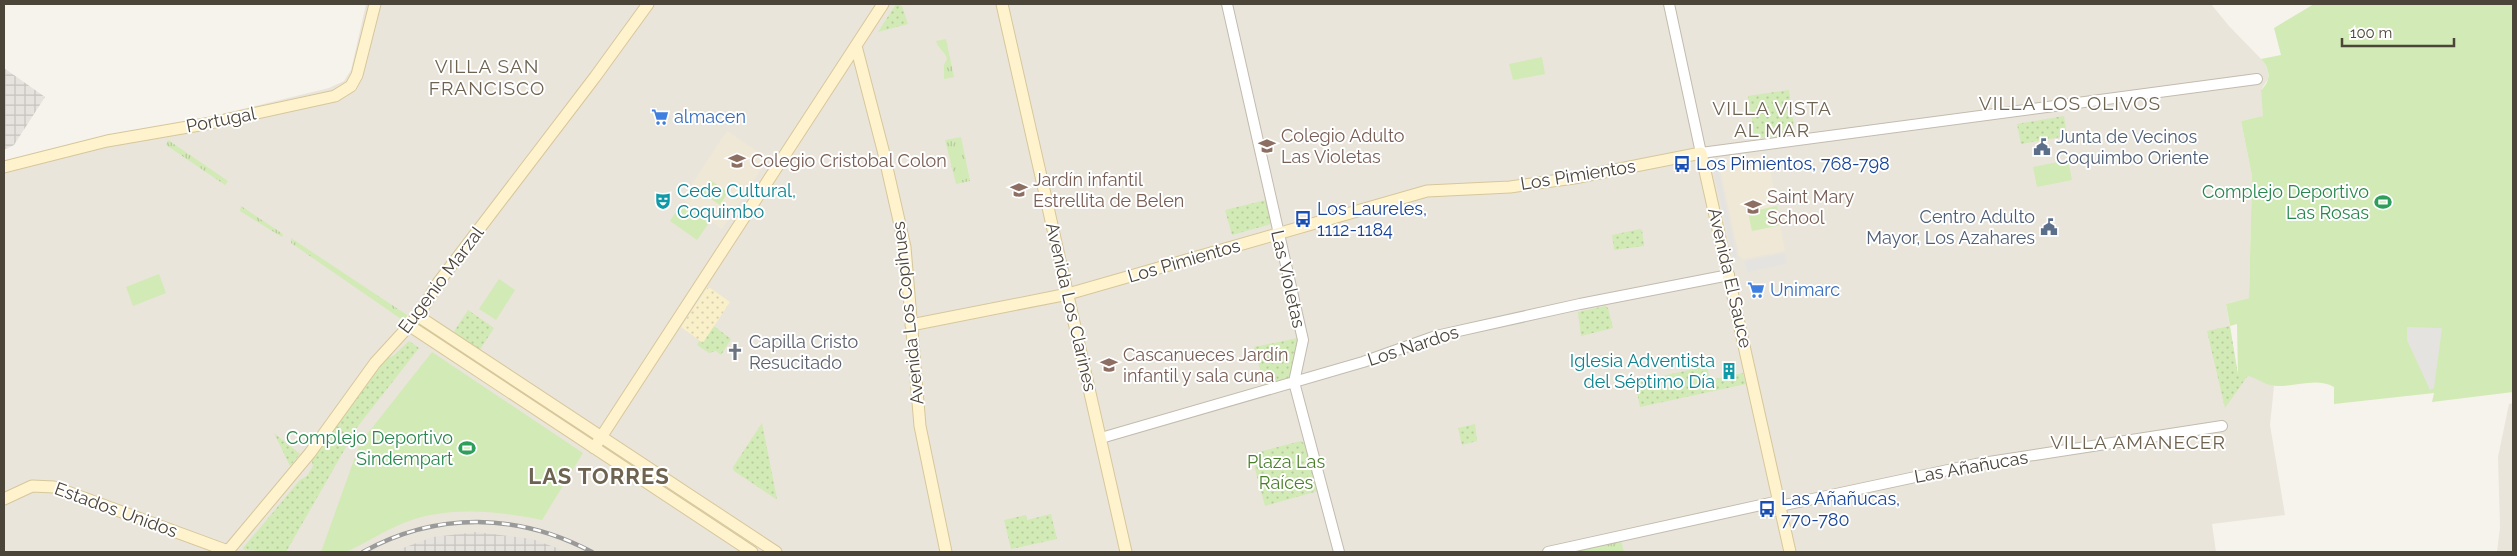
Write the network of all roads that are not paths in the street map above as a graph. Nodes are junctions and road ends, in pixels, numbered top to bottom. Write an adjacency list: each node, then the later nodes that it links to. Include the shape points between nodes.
1 (375, 4): 10 (main road, Portugal, via 358,75 351,86 334,96 211,123 107,141)
2 (648, 4): 14 (main road, Eugenio Marzal, via 438,283)
3 (883, 4): 7 (main road)
4 (1002, 4): 13 (main road, Avenida Los Clarines)
5 (1227, 4): 11 (street, Las Violetas)
6 (1669, 4): 9 (street, Avenida El Sauce)
7 (856, 46): 15 (main road, Avenida Los Copihues, via 905,247); 19 (main road)
8 (2257, 80): 9 (street, Los Pimientos)
9 (1701, 154): 11 (main road, Los Pimientos, via 1510,187 1427,191); 12 (main road, Avenida El Sauce)
10 (4, 167)
11 (1277, 234): 13 (main road, Los Pimientos); 17 (street, Las Violetas, via 1303,340)
12 (1729, 275): 17 (street, Los Nardos, via 1451,332); 23 (main road, Avenida El Sauce)
13 (1068, 294): 15 (main road, Los Pimientos); 20 (main road, Avenida Los Clarines)
14 (418, 316): 16 (main road, Eugenio Marzal); 19 (main road)
15 (911, 325): 27 (main road, Avenida Los Copihues, via 922,443)
16 (410, 326): 21 (main road); 24 (main road, Eugenio Marzal, via 375,363 310,452)
17 (1294, 382): 20 (street, Los Nardos); 29 (street, Las Violetas)
18 (2222, 426): 23 (street, Las Añañucas, via 1976,464)
19 (601, 436): 21 (main road); 26 (main road)
20 (1102, 438): 28 (main road, Avenida Los Clarines)
21 (594, 448): 25 (main road)
22 (4, 499): 24 (main road, Estados Unidos, via 32,486 54,487)
23 (1780, 503): 30 (street, Las Añañucas); 31 (main road, Avenida El Sauce)
24 (228, 551)
25 (752, 552)
26 (776, 552)
27 (946, 552)
28 (1126, 552)
29 (1339, 552)
30 (1548, 552)
31 (1790, 552)

